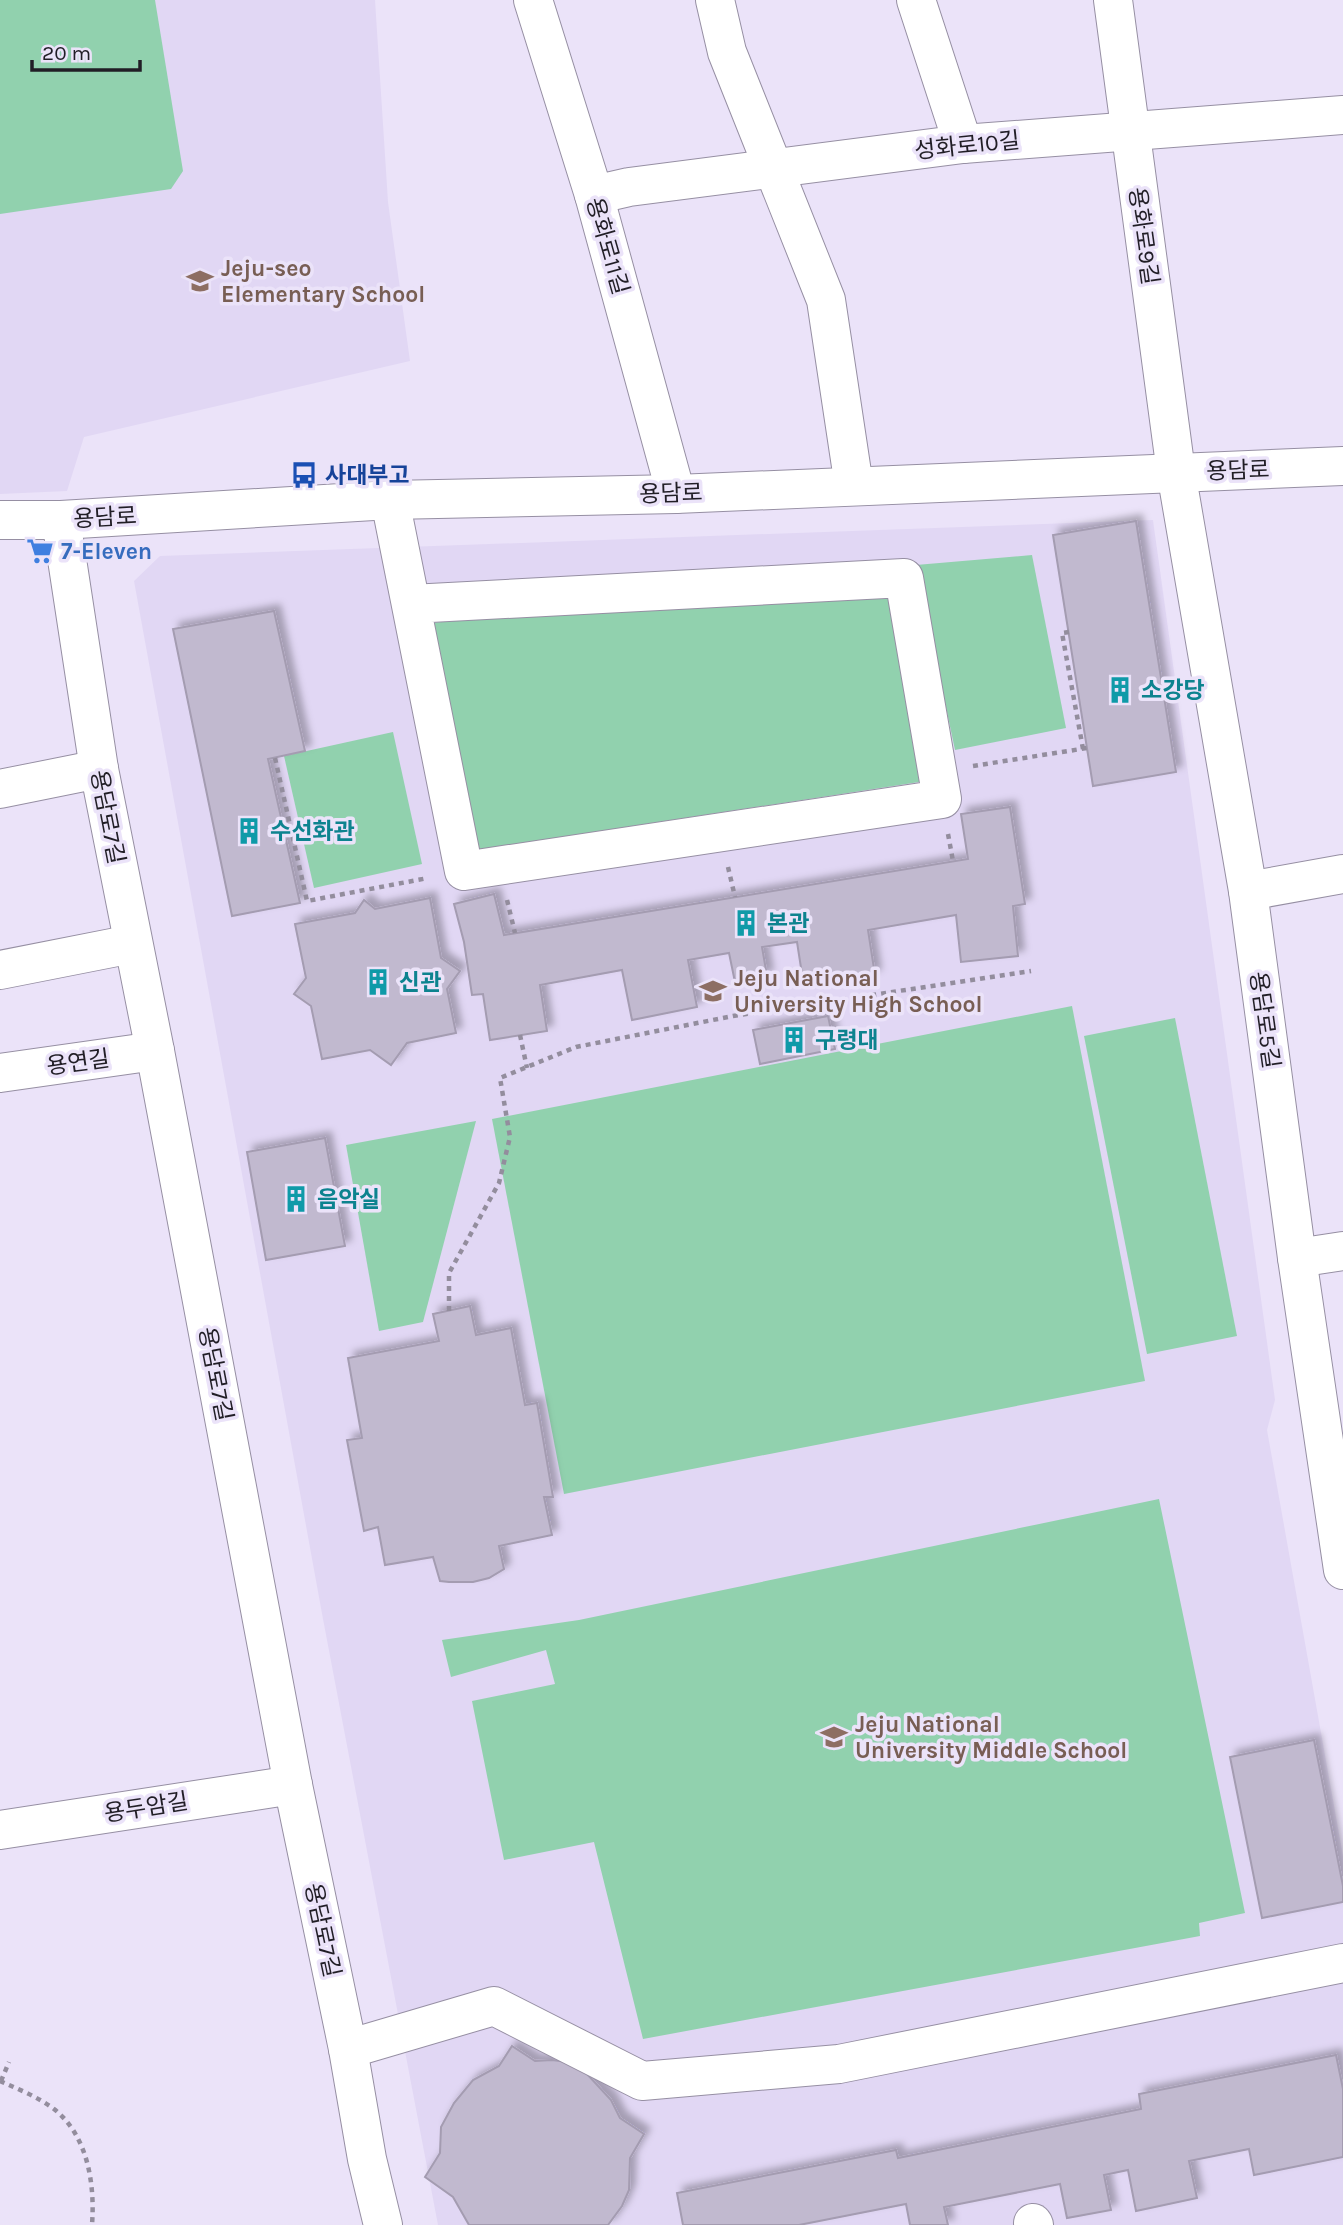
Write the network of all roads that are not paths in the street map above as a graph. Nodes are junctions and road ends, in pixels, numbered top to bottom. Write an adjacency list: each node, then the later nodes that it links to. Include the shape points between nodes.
1 (533, 0): 9 (street, 용화로11길)
2 (715, 0): 8 (street, via 727,52)
3 (916, 0): 7 (street)
4 (1113, 0): 6 (street, 용화로9길)
5 (1343, 116): 6 (street, 성화로10길)
6 (1130, 131): 7 (street, 성화로10길); 11 (street, 용화로9길)
7 (962, 144): 8 (street, 성화로10길)
8 (773, 168): 9 (street, 성화로10길); 12 (street, via 826,300)
9 (594, 195): 13 (street, 용화로11길)
10 (1343, 467): 11 (street, 용담로)
11 (1175, 472): 12 (street, 용담로); 21 (street, 용담로5길)
12 (854, 486): 13 (street, 용담로)
13 (676, 494): 14 (street, 용담로)
14 (390, 500): 16 (street, 용담로); 17 (street)
15 (0, 520): 16 (street, 용담로)
16 (61, 520): 18 (street, 용담로7길)
17 (411, 604): 17 (street, via 464,871 942,799 904,578)
18 (99, 769): 19 (street); 22 (street, 용담로7길)
19 (0, 789)
20 (1343, 874): 21 (street)
21 (1248, 891): 27 (street, 용담로5길)
22 (132, 944): 23 (street); 24 (street, 용담로7길)
23 (0, 970)
24 (155, 1051): 25 (street, 용연길); 29 (street, 용담로7길)
25 (0, 1073)
26 (1343, 1251): 27 (street)
27 (1297, 1258): 28 (street, 용담로5길)
28 (1342, 1555)
29 (293, 1785): 30 (street, 용두암길); 32 (street, 용담로7길)
30 (0, 1830)
31 (1343, 1963): 32 (street, via 839,2064 642,2081 494,2006)
32 (348, 2049): 33 (street, 용담로7길)
33 (383, 2225)

